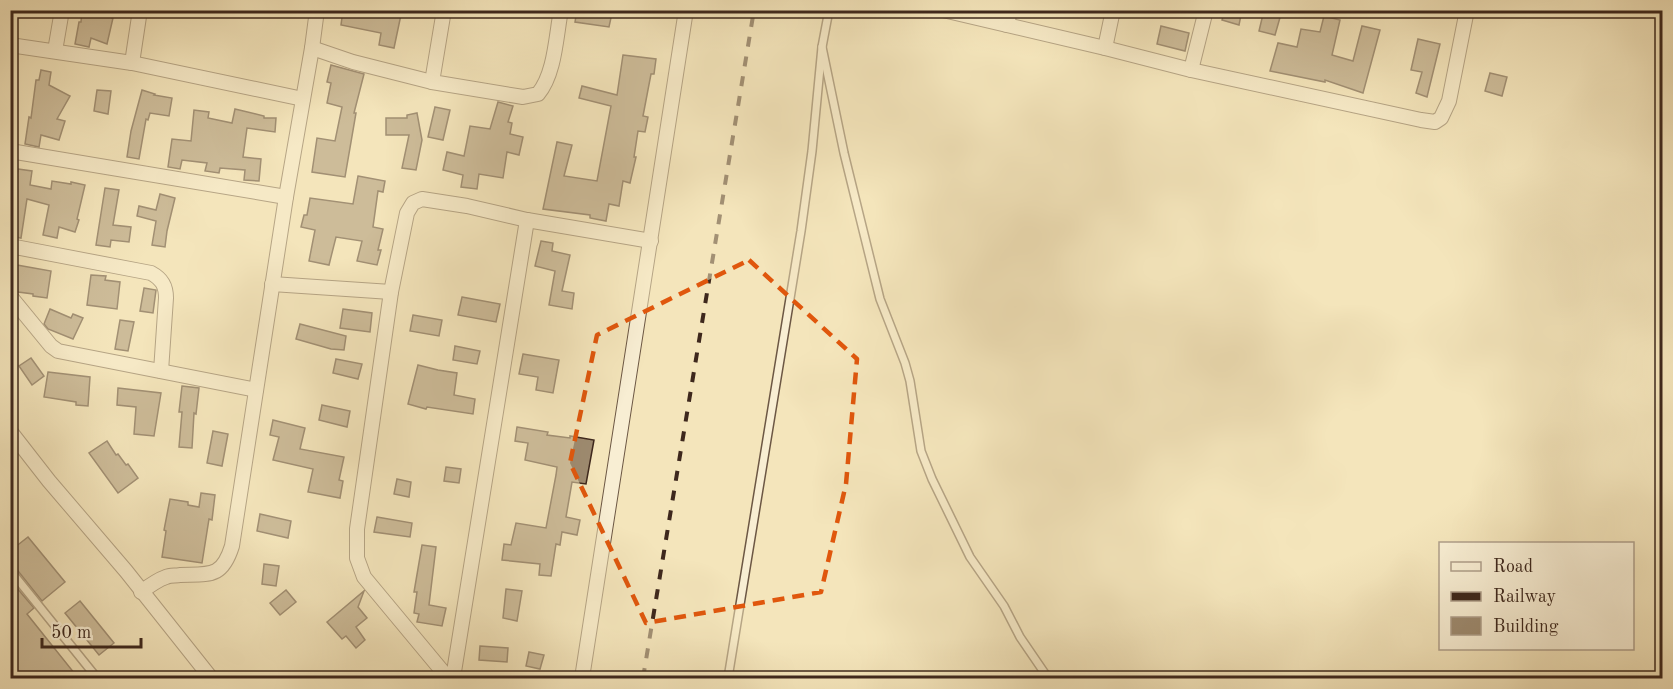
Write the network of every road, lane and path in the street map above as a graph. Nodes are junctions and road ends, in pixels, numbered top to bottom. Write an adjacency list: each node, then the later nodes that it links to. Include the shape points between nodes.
1 (62, 10): 18 (street)
2 (140, 10): 19 (street)
3 (317, 10): 16 (street)
4 (444, 10): 21 (street)
5 (561, 10): 21 (street, via 550,70 538,94 523,97)
6 (686, 10): 26 (street)
7 (829, 10): 15 (lane)
8 (943, 10): 13 (street)
9 (1010, 10): 13 (street)
10 (1113, 10): 17 (street)
11 (1206, 10): 20 (street)
12 (1467, 10): 20 (street, via 1449,101 1435,122)
13 (1007, 25): 17 (street)
14 (10, 45): 18 (street)
15 (822, 47): 41 (lane, via 801,231); 42 (lane, via 880,299 910,381 921,451 970,557)
16 (312, 48): 21 (street); 22 (street)
17 (1105, 48): 20 (street)
18 (55, 51): 19 (street)
19 (132, 63): 22 (street)
20 (1191, 70)
21 (432, 82)
22 (303, 99): 24 (street)
23 (10, 152): 24 (street)
24 (286, 197): 28 (street)
25 (527, 220): 26 (street); 29 (street, via 467,206 422,199 413,202); 39 (street)
26 (651, 241): 40 (street)
27 (10, 246): 31 (street, via 157,276 166,289)
28 (272, 284): 29 (street); 32 (street)
29 (391, 292): 38 (street, via 357,529 357,558 364,577)
30 (10, 296): 31 (street, via 54,349)
31 (161, 371): 32 (street)
32 (256, 390): 35 (street, via 228,560 213,574 167,576)
33 (10, 430): 35 (street)
34 (10, 570): 36 (lane)
35 (141, 592): 37 (street)
36 (97, 678)
37 (211, 678)
38 (448, 678)
39 (453, 678)
40 (582, 678)
41 (728, 678)
42 (1048, 678)

